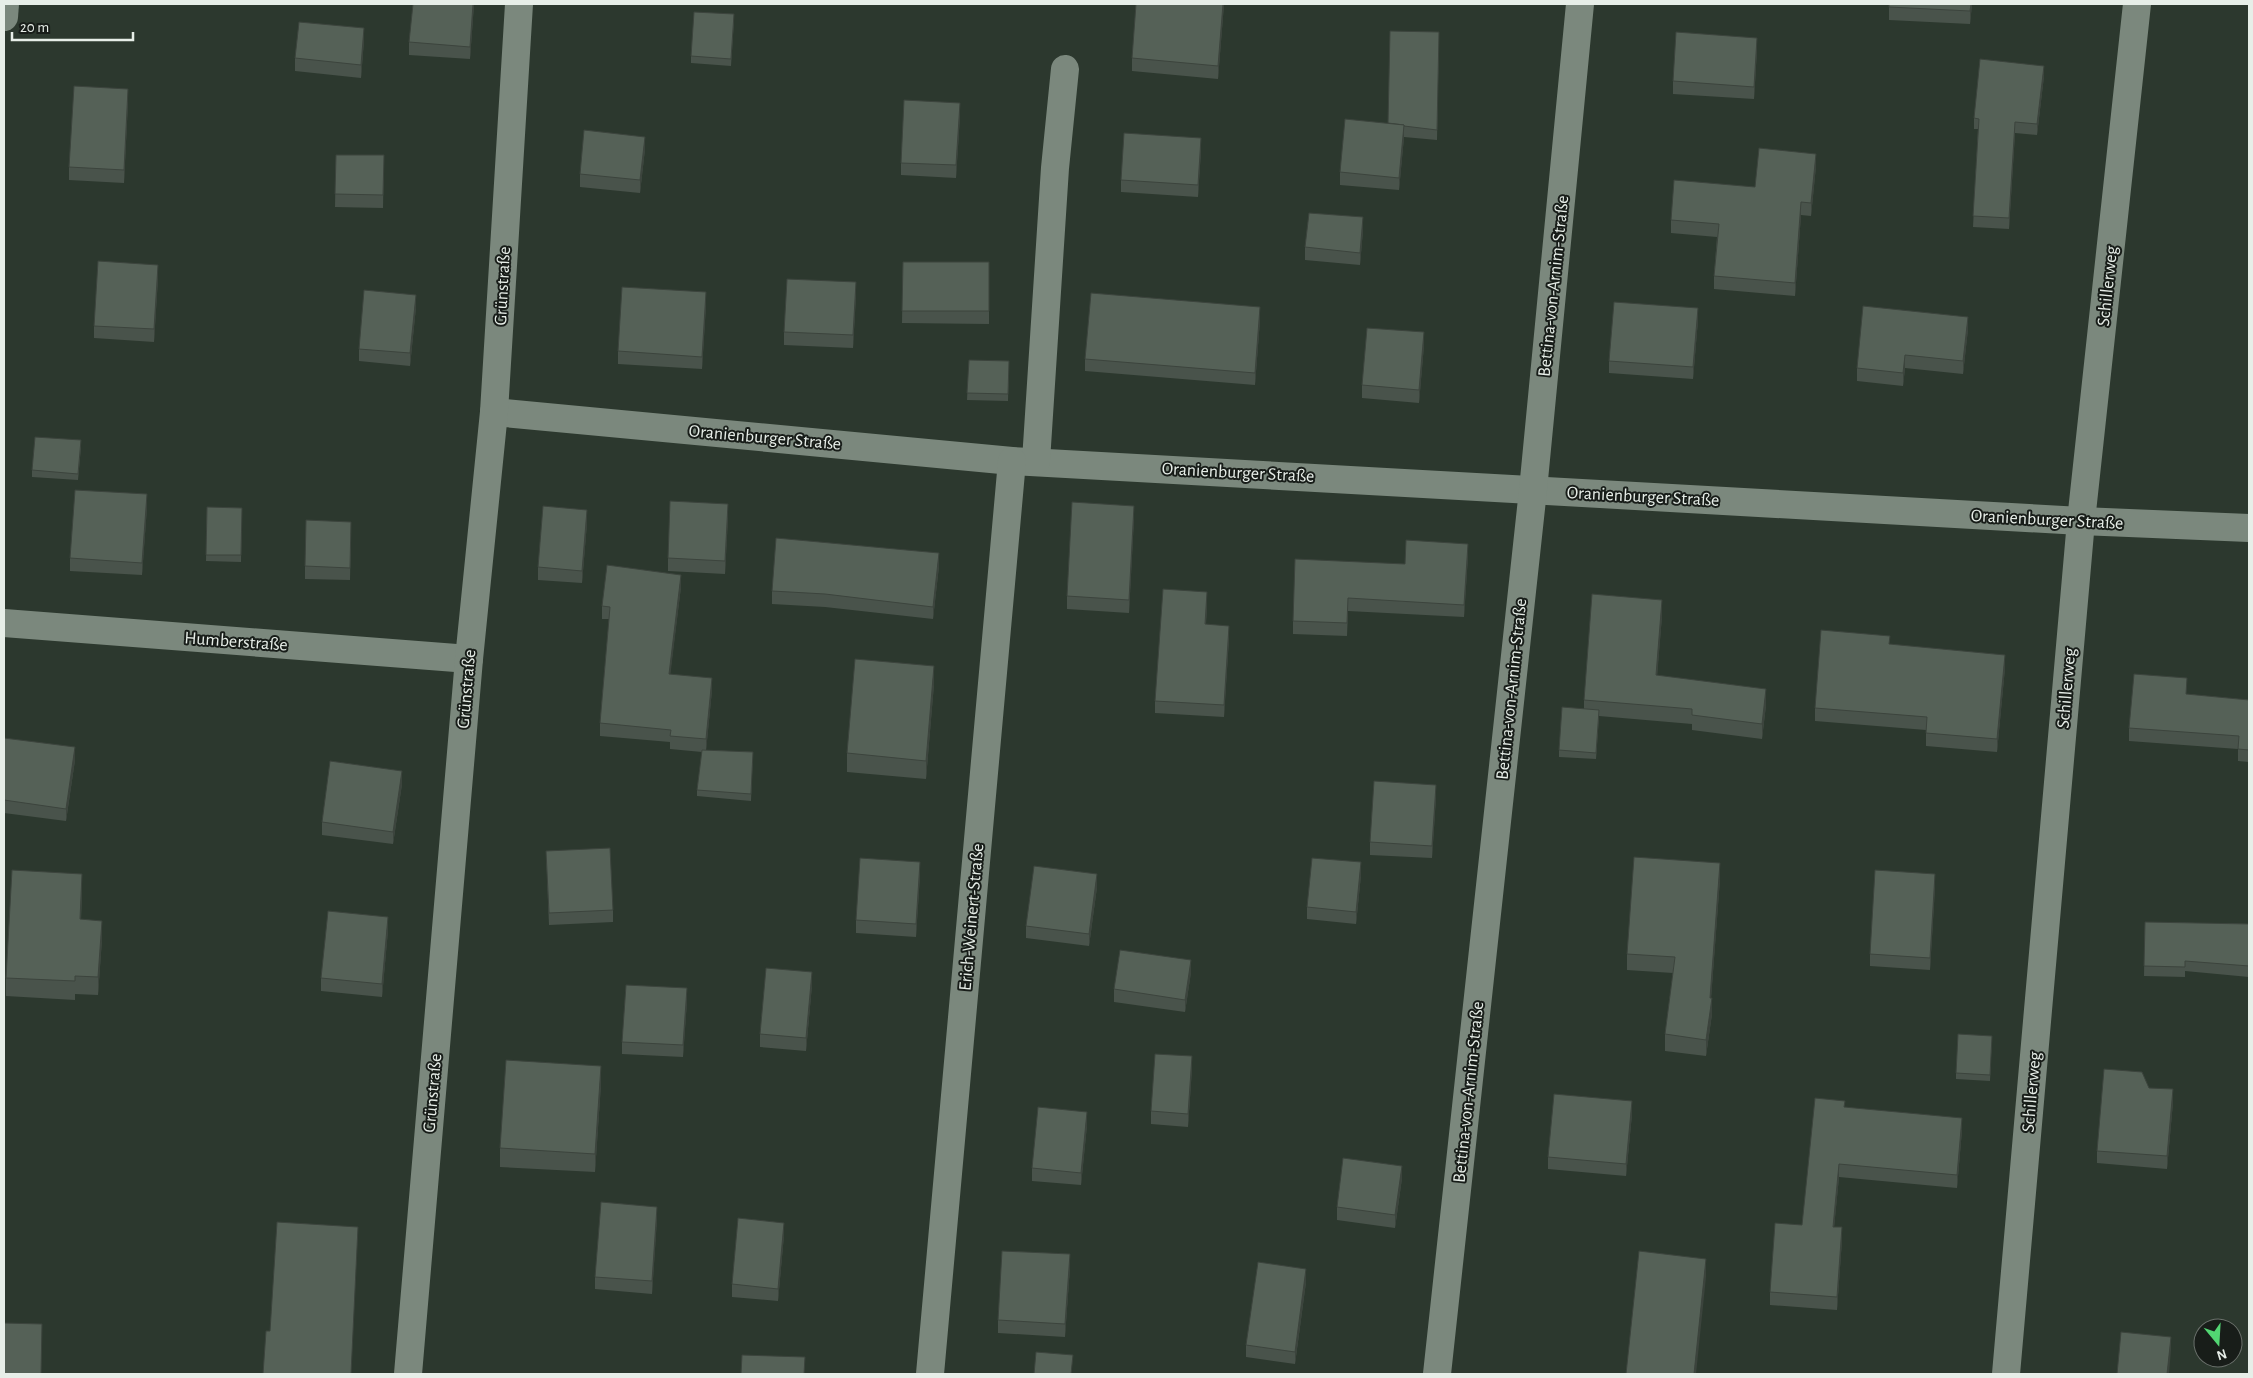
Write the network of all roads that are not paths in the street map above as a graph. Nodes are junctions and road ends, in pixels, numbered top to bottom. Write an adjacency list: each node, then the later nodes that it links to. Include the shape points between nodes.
1 (5, 4): 5 (street)
2 (519, 4): 7 (street, Grünstraße)
3 (1580, 4): 9 (street, Bettina-von-Arnim-Straße)
4 (2137, 4): 10 (street, Schillerweg)
5 (4, 17)
6 (1064, 69): 8 (street)
7 (494, 412): 8 (street, Oranienburger Straße); 13 (street, Grünstraße)
8 (1024, 461): 9 (street, Oranienburger Straße); 15 (street, Erich-Weinert-Straße)
9 (1533, 490): 10 (street, Oranienburger Straße); 16 (street, Bettina-von-Arnim-Straße)
10 (2081, 521): 11 (street, Oranienburger Straße); 17 (street, Schillerweg)
11 (2249, 528)
12 (4, 623): 13 (street, Humberstraße)
13 (469, 659): 14 (street, Grünstraße)
14 (408, 1374)
15 (930, 1374)
16 (1437, 1374)
17 (2006, 1374)

